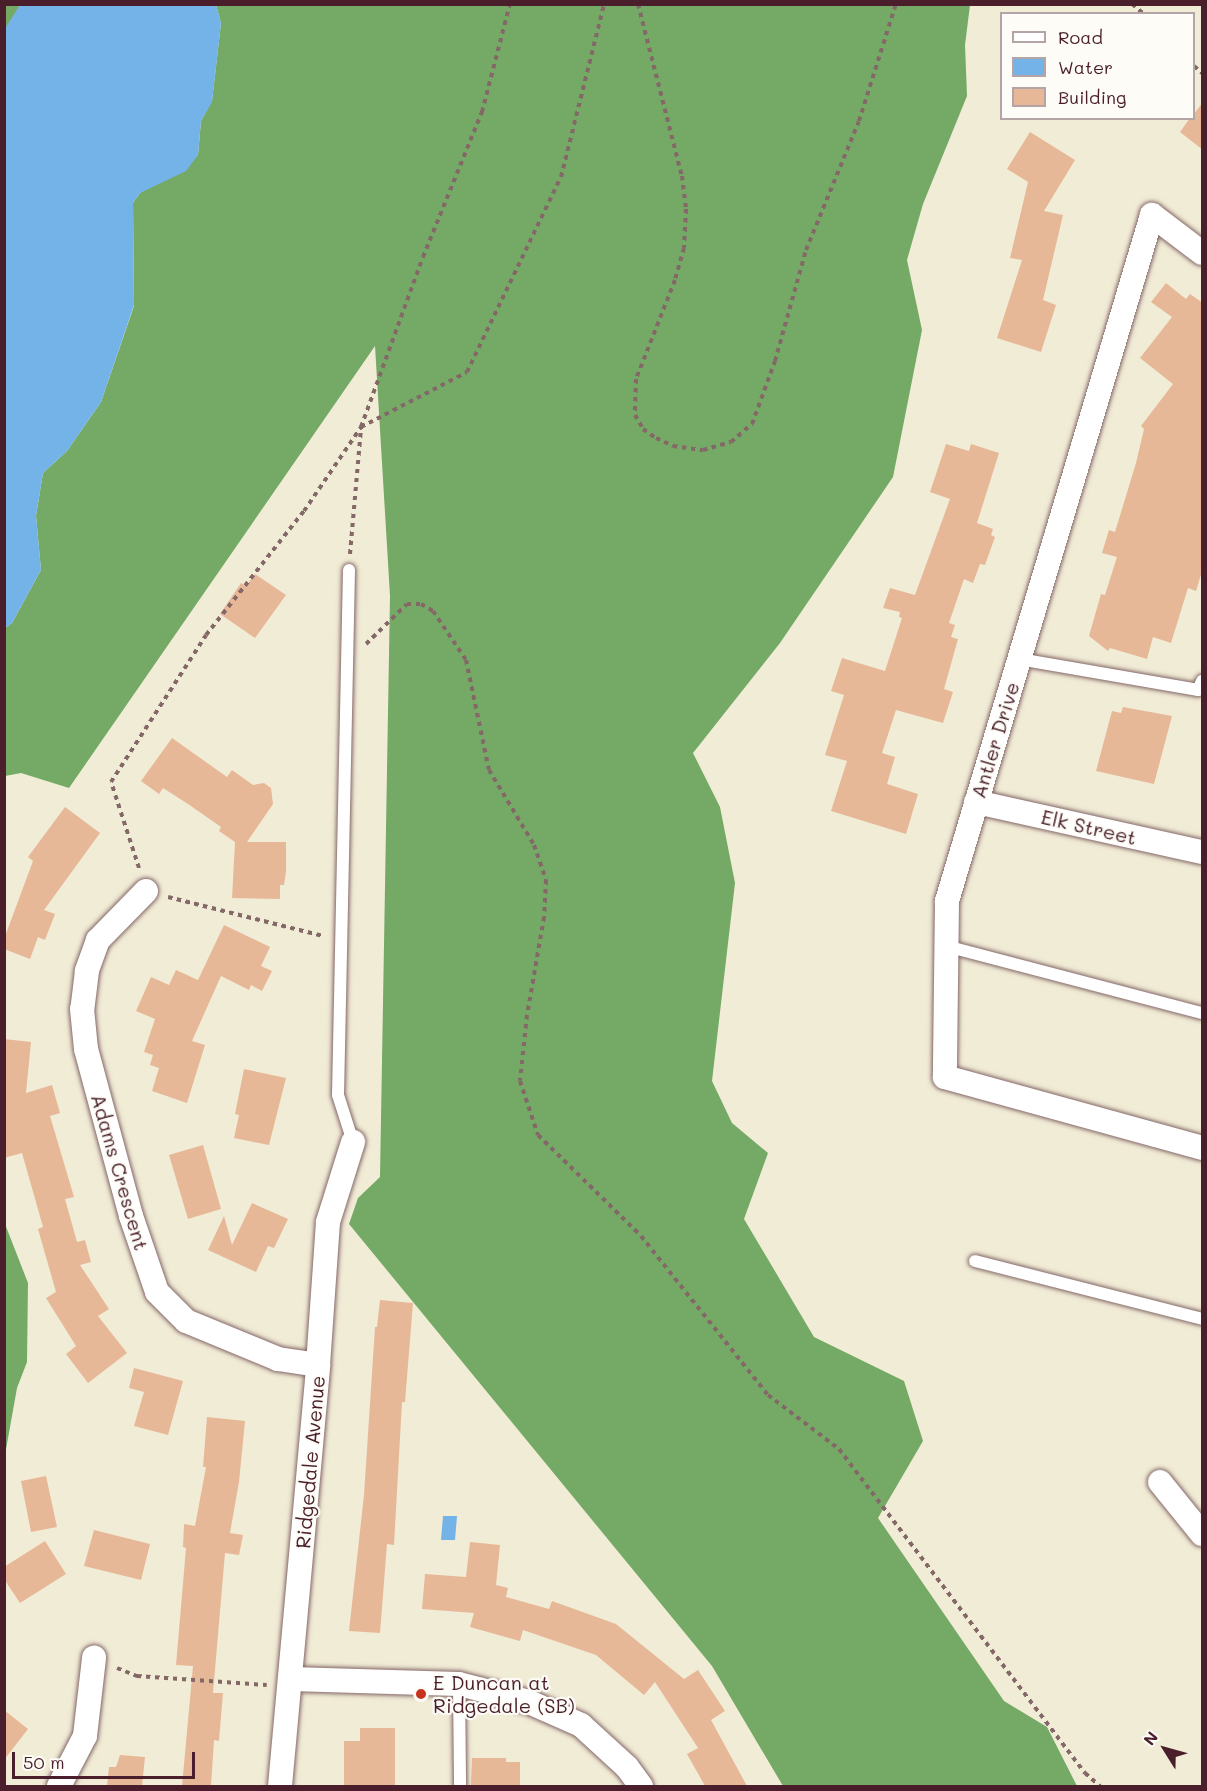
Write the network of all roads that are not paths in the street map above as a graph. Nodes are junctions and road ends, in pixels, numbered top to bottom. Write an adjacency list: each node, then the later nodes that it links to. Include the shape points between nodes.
1 (1203, 253): 3 (street, Antler Drive, via 1152,215)
2 (349, 570): 10 (lane, via 338,1095)
3 (1019, 659): 4 (lane, via 1198,690); 5 (street, Antler Drive)
4 (1203, 681)
5 (976, 802): 6 (street, Elk Street); 8 (street, Antler Drive, via 947,901)
6 (1203, 852)
7 (146, 891): 14 (street, Adams Crescent, via 98,940 87,971 82,1009 86,1049 131,1216 157,1292 186,1321 278,1359)
8 (946, 946): 9 (lane); 11 (street, Antler Drive, via 945,1077)
9 (1203, 1013)
10 (353, 1142): 14 (street, Ridgedale Avenue, via 328,1222)
11 (1203, 1148)
12 (975, 1261): 13 (lane)
13 (1203, 1319)
14 (318, 1365): 18 (street, Ridgedale Avenue)
15 (1160, 1482): 16 (street)
16 (1203, 1534)
17 (94, 1659): 20 (street, via 85,1736)
18 (291, 1679): 19 (street); 21 (street, Ridgedale Avenue)
19 (459, 1684): 22 (lane); 23 (street, via 530,1702 581,1725 627,1767)
20 (59, 1786)
21 (280, 1786)
22 (460, 1786)
23 (641, 1786)

